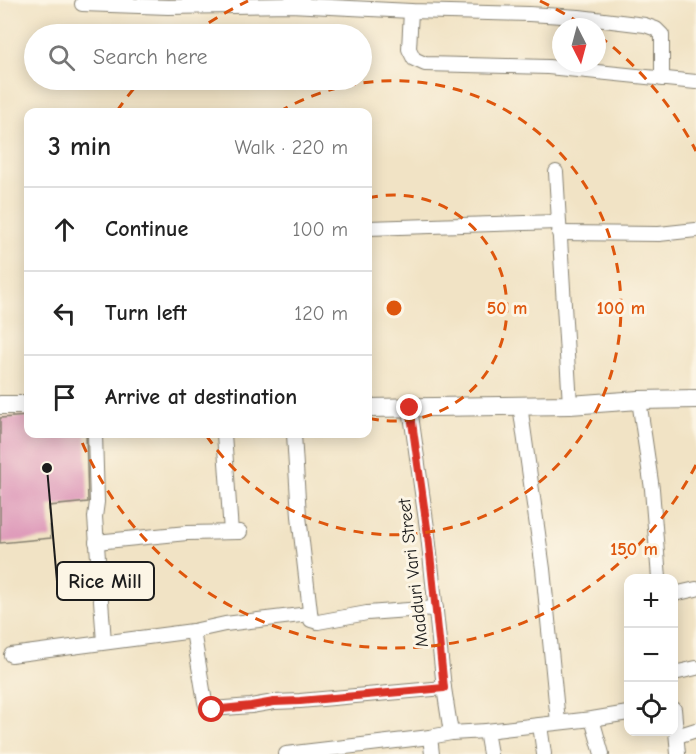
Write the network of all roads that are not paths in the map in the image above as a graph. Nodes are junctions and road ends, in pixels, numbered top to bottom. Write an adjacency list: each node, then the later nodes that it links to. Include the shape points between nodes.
1 (82, 4): 2 (street)
2 (411, 10): 3 (street, via 579,17 645,25 662,35); 3 (street, via 408,49 414,59 425,64 548,67)
3 (662, 79): 4 (street)
4 (696, 82)
5 (556, 172): 6 (street)
6 (559, 227): 7 (street); 8 (street, via 659,234); 14 (street)
7 (372, 228)
8 (696, 230)
9 (696, 399): 10 (street)
10 (639, 400): 14 (street); 21 (street)
11 (0, 405): 12 (street)
12 (24, 405)
13 (520, 405): 14 (street); 16 (street); 34 (street, via 543,569)
14 (570, 405)
15 (372, 408): 16 (street)
16 (410, 408): 24 (street, Madduri Vari Street)
17 (95, 438): 20 (street)
18 (224, 438): 20 (street, via 236,532)
19 (294, 438): 25 (street)
20 (96, 542): 27 (street)
21 (659, 574)
22 (696, 590): 23 (street)
23 (678, 593)
24 (436, 608): 25 (street, via 367,613 318,622 311,620); 31 (street, Madduri Vari Street)
25 (309, 614): 26 (street)
26 (193, 631): 27 (street); 31 (street, via 205,702 212,710)
27 (104, 642): 28 (street)
28 (11, 655)
29 (696, 668): 30 (street)
30 (678, 672)
31 (444, 688): 38 (street, Madduri Vari Street)
32 (624, 714): 33 (street)
33 (592, 719): 34 (street); 48 (street)
34 (558, 723): 35 (street)
35 (540, 725): 37 (street); 47 (street)
36 (696, 730): 39 (street)
37 (486, 731): 38 (street); 46 (street)
38 (451, 733): 41 (street)
39 (678, 735)
40 (676, 736): 49 (street)
41 (430, 737): 42 (street); 45 (street)
42 (375, 749): 43 (street)
43 (320, 752): 44 (street)
44 (286, 754)
45 (432, 754)
46 (490, 754)
47 (544, 754)
48 (602, 754)
49 (678, 754)

